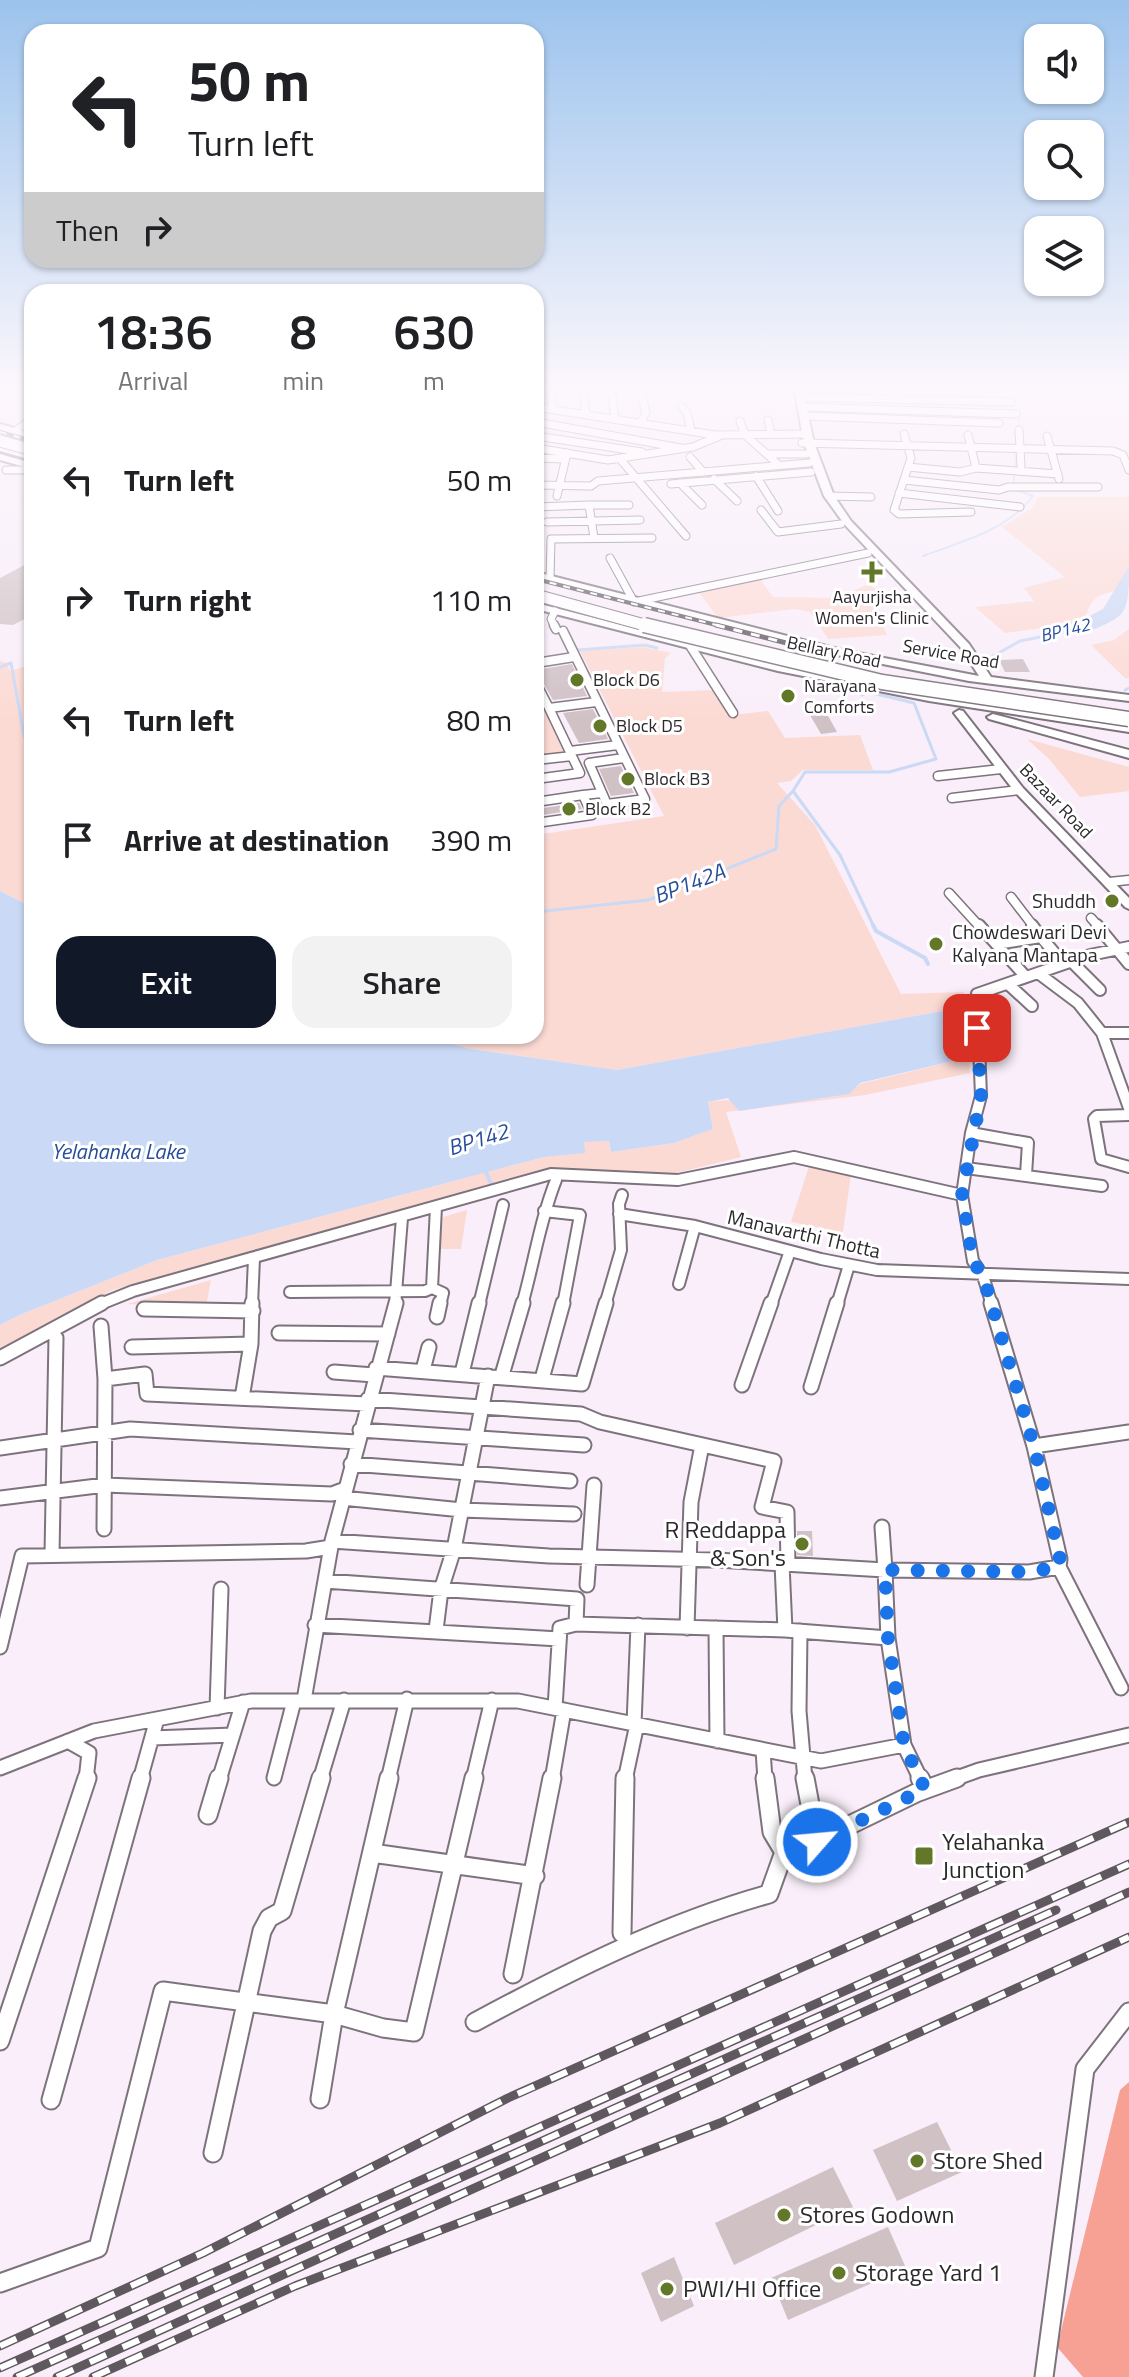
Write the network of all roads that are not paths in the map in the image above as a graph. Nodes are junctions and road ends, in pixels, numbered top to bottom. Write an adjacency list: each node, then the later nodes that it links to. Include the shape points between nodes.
1 (654, 498): 22 (street)
2 (695, 498): 12 (street)
3 (734, 498): 9 (street)
4 (770, 498): 16 (street)
5 (822, 498): 21 (main road)
6 (830, 498): 25 (main road)
7 (898, 498): 17 (street, via 894,510 899,514)
8 (942, 498): 14 (street)
9 (737, 501)
10 (589, 505): 11 (street); 13 (street); 19 (street)
11 (629, 505)
12 (702, 505)
13 (544, 507)
14 (1020, 507)
15 (761, 510): 21 (street, via 778,532)
16 (778, 511)
17 (971, 512)
18 (640, 520): 19 (street)
19 (592, 521): 20 (street); 23 (street)
20 (547, 522)
21 (841, 524): 25 (main road)
22 (686, 536)
23 (594, 538): 24 (street); 28 (street, via 551,539)
24 (652, 538)
25 (868, 549): 31 (street, via 778,574); 35 (main road)
26 (610, 558): 31 (street)
27 (544, 577): 28 (main road, Service Road)
28 (550, 579): 31 (main road, Service Road)
29 (544, 590): 46 (highway, Bellary Road, bridge, via 839,665 971,690)
30 (544, 597): 48 (highway, Bellary Road, bridge, via 850,675)
31 (634, 602): 34 (main road, Service Road)
32 (544, 612): 33 (main road)
33 (559, 623): 36 (main road); 37 (street)
34 (726, 626): 36 (main road, via 731,635 727,641); 39 (main road, Service Road)
35 (960, 647): 39 (main road); 40 (main road)
36 (695, 648): 45 (main road, via 919,696); 47 (street)
37 (573, 657): 38 (street); 43 (street)
38 (544, 662)
39 (969, 678): 40 (main road, Service Road); 45 (main road)
40 (987, 680): 42 (main road, Service Road); 45 (main road)
41 (544, 698): 44 (street)
42 (1129, 698)
43 (595, 700): 44 (street); 50 (street)
44 (548, 706): 51 (street)
45 (965, 711): 49 (main road); 52 (main road); 55 (main road); 56 (street, Bazaar Road)
46 (1129, 711)
47 (733, 713)
48 (1129, 719)
49 (1129, 728)
50 (618, 745): 51 (street); 54 (street)
51 (571, 753): 53 (street); 58 (street, via 580,774)
52 (1129, 754)
53 (544, 758)
54 (624, 758): 60 (street, via 589,763); 60 (street, via 645,799 607,804)
55 (1129, 762)
56 (1001, 769): 57 (street); 59 (street, Bazaar Road)
57 (938, 776)
58 (544, 778)
59 (1019, 790): 62 (street); 66 (street, Bazaar Road)
60 (602, 793): 61 (street)
61 (583, 795): 63 (street); 64 (street, via 592,815)
62 (952, 798)
63 (544, 801)
64 (544, 822)
65 (1129, 880): 66 (street)
66 (1109, 882): 69 (street, Bazaar Road)
67 (949, 893): 72 (street)
68 (1011, 897): 71 (street)
69 (1129, 905)
70 (1091, 918): 74 (street)
71 (1041, 937): 72 (street); 75 (street)
72 (996, 944): 78 (street)
73 (1129, 947): 74 (street)
74 (1116, 950): 75 (street); 76 (street)
75 (1067, 962): 77 (street); 80 (street)
76 (1129, 964)
77 (1038, 973): 78 (street); 82 (street, via 1078,1003)
78 (1026, 977): 79 (street)
79 (1008, 984): 81 (street); 86 (street, via 977,994 981,1096)
80 (1100, 990)
81 (1032, 1006)
82 (1102, 1033): 83 (street); 84 (street)
83 (1129, 1033)
84 (1129, 1108)
85 (1129, 1115): 87 (street, via 1094,1119 1101,1159)
86 (971, 1133): 88 (street); 89 (street, via 1028,1143)
87 (1129, 1167)
88 (966, 1168): 89 (street); 93 (street)
89 (1026, 1175): 91 (street)
90 (556, 1180): 96 (street)
91 (1102, 1186)
92 (622, 1195): 97 (street)
93 (962, 1195): 95 (street, via 794,1157 678,1180 551,1174); 103 (street, via 973,1261)
94 (503, 1205): 123 (street)
95 (436, 1207): 98 (street); 106 (street)
96 (544, 1211): 124 (street, via 536,1257); 126 (street, via 580,1215)
97 (619, 1214): 99 (street, Manavarthi Thotta); 126 (street, via 621,1250 582,1384)
98 (402, 1218): 101 (street); 107 (street)
99 (695, 1226): 100 (street, Manavarthi Thotta); 105 (street)
100 (790, 1251): 102 (street, Manavarthi Thotta); 127 (street)
101 (254, 1258): 110 (street); 119 (street, via 102,1303)
102 (849, 1265): 103 (street, Manavarthi Thotta); 128 (street)
103 (983, 1276): 104 (street, Manavarthi Thotta); 139 (street)
104 (1129, 1279)
105 (679, 1284)
106 (432, 1288): 107 (street); 111 (street, via 443,1293)
107 (398, 1291): 108 (street); 114 (street)
108 (290, 1292)
109 (144, 1309): 110 (street)
110 (253, 1311): 116 (street)
111 (437, 1317)
112 (101, 1326): 125 (street)
113 (279, 1333): 114 (street)
114 (388, 1334): 122 (street)
115 (56, 1338): 135 (street)
116 (251, 1344): 117 (street); 129 (street)
117 (132, 1347)
118 (429, 1347): 120 (street)
119 (0, 1358)
120 (423, 1370): 122 (street); 123 (street)
121 (334, 1372): 122 (street)
122 (375, 1372): 130 (street)
123 (462, 1373): 124 (street)
124 (495, 1376): 126 (street); 131 (street)
125 (105, 1379): 129 (street, via 145,1374 147,1394); 132 (street)
126 (542, 1379)
127 (742, 1385)
128 (811, 1387)
129 (242, 1398): 130 (street)
130 (367, 1402): 131 (street); 134 (street)
131 (480, 1406): 136 (street); 138 (street, via 581,1414)
132 (105, 1431): 134 (street); 135 (street); 144 (street)
133 (1128, 1435): 139 (street)
134 (358, 1436): 136 (street); 141 (street)
135 (56, 1439): 140 (street); 146 (street)
136 (476, 1439): 137 (street); 142 (street)
137 (584, 1445)
138 (702, 1445): 157 (street, via 691,1502); 158 (street, via 774,1461 762,1507 787,1512)
139 (1034, 1446): 159 (street)
140 (0, 1448)
141 (351, 1464): 142 (street); 147 (street)
142 (470, 1474): 143 (street); 149 (street)
143 (570, 1481)
144 (105, 1485): 146 (street); 147 (street); 152 (street)
145 (594, 1485): 156 (street)
146 (55, 1491): 148 (street); 155 (street)
147 (344, 1494): 149 (street); 153 (street)
148 (0, 1498)
149 (462, 1510): 150 (street); 154 (street)
150 (574, 1514)
151 (882, 1527): 160 (street)
152 (104, 1529)
153 (332, 1544): 154 (street); 155 (street, via 306,1551); 161 (street)
154 (454, 1549): 156 (street); 164 (street)
155 (52, 1554): 174 (street, via 22,1556 18,1563)
156 (588, 1557): 157 (street); 162 (street)
157 (688, 1560): 158 (street); 168 (street)
158 (785, 1565): 160 (street); 171 (street)
159 (1059, 1567): 160 (street, via 1029,1572); 175 (street)
160 (885, 1570): 172 (street)
161 (325, 1581): 164 (street); 166 (street)
162 (587, 1585)
163 (221, 1589): 181 (street)
164 (441, 1590): 165 (street, via 577,1599); 170 (street)
165 (576, 1624): 167 (street); 173 (street, via 560,1628)
166 (315, 1625): 170 (street); 179 (street)
167 (638, 1625): 168 (street); 184 (street)
168 (687, 1628): 169 (street)
169 (716, 1628): 171 (street); 189 (street)
170 (436, 1630): 173 (street)
171 (793, 1631): 172 (street); 192 (street)
172 (888, 1638): 190 (street)
173 (559, 1639): 182 (street)
174 (0, 1647)
175 (1121, 1688)
176 (407, 1699): 177 (street); 178 (street); 199 (street)
177 (344, 1700): 179 (street); 204 (street, via 282,1911 269,1918 262,1931)
178 (492, 1700): 182 (street); 200 (street)
179 (299, 1701): 180 (street); 194 (street)
180 (243, 1702): 181 (street); 185 (street)
181 (217, 1708): 183 (street)
182 (560, 1709): 184 (street); 201 (street)
183 (157, 1719): 187 (street); 188 (street)
184 (636, 1724): 189 (street); 202 (street, via 625,1780)
185 (233, 1735): 187 (street); 196 (street)
186 (1129, 1735): 195 (street, via 979,1770)
187 (152, 1738): 210 (street)
188 (68, 1741): 193 (street); 208 (street, via 89,1753 88,1774)
189 (717, 1741): 191 (street)
190 (904, 1745): 192 (street, via 821,1761); 195 (street)
191 (763, 1750): 192 (street); 198 (street, via 770,1828 775,1845)
192 (802, 1759): 197 (street, via 805,1799)
193 (0, 1768)
194 (274, 1778)
195 (925, 1789): 197 (street)
196 (208, 1815)
197 (817, 1842): 198 (street)
198 (784, 1852): 207 (street, via 769,1894 725,1905 607,1954)
199 (372, 1853): 200 (street); 206 (street)
200 (453, 1864): 201 (street); 206 (street, via 414,2032)
201 (535, 1876): 203 (street)
202 (622, 1933)
203 (513, 1974)
204 (246, 2004): 206 (street); 211 (street); 212 (street, via 163,1991 98,2248)
205 (1129, 2012): 213 (street, via 1085,2069)
206 (334, 2014): 209 (street)
207 (475, 2022)
208 (0, 2041)
209 (320, 2099)
210 (51, 2100)
211 (213, 2153)
212 (0, 2283)
213 (1044, 2377)

